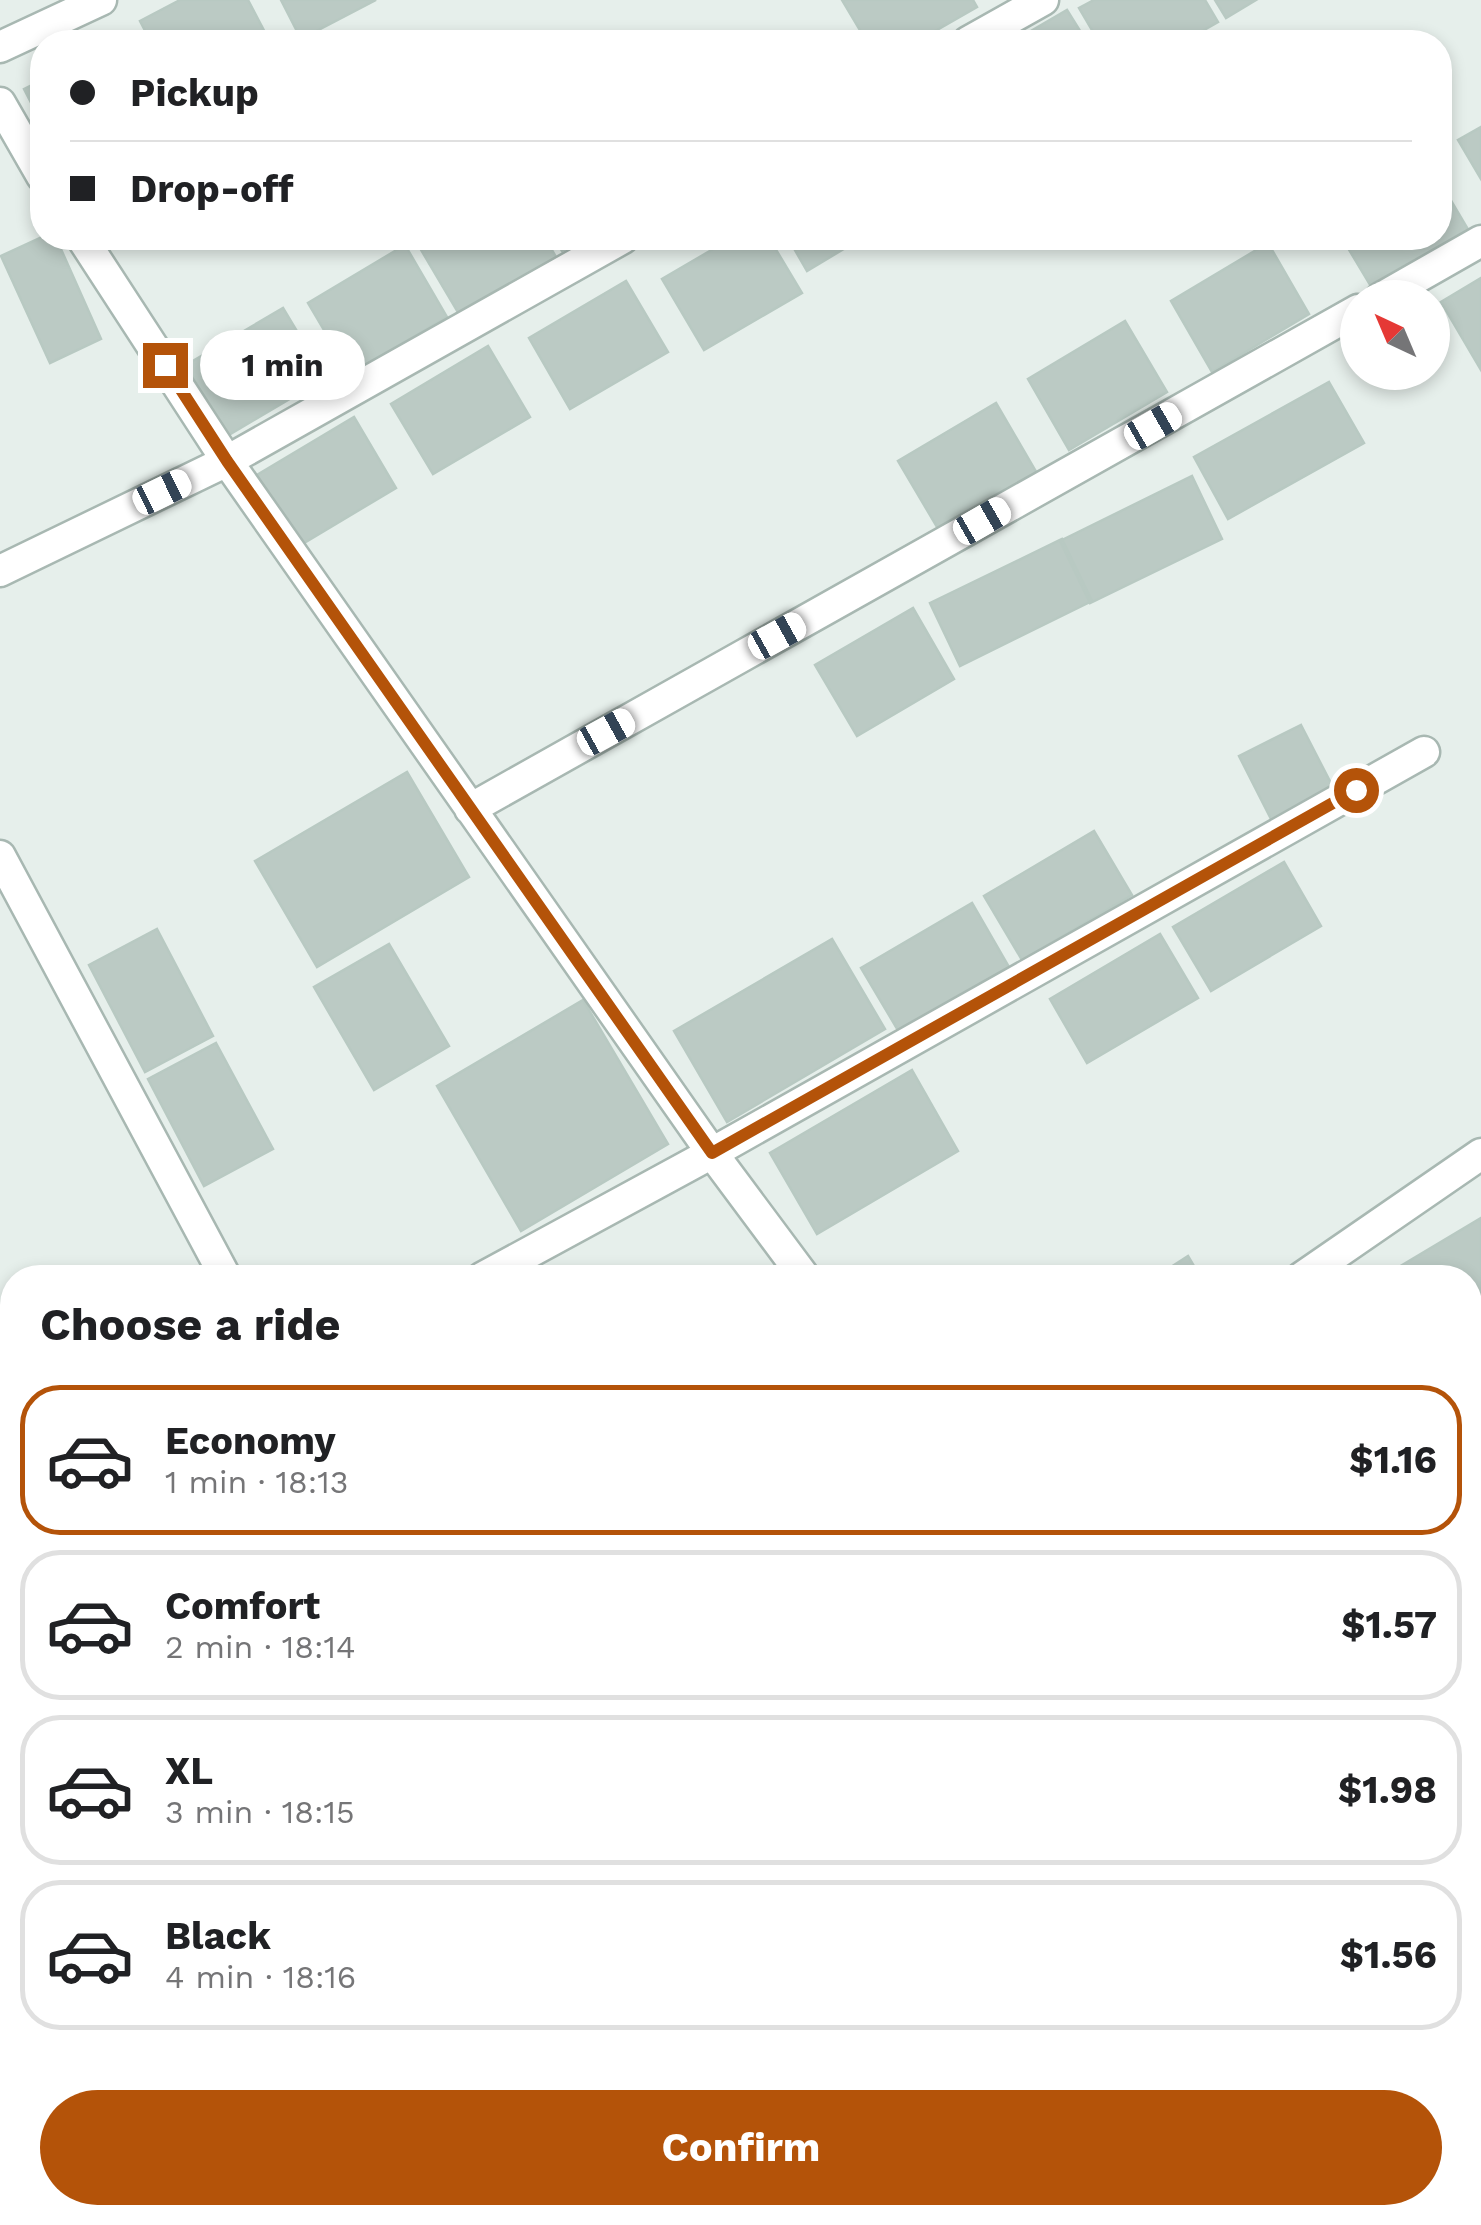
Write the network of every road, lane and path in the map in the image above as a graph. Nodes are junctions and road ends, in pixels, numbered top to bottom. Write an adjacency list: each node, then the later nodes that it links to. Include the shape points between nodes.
1 (101, 0): 3 (street)
2 (1043, 0): 4 (street)
3 (37, 30)
4 (989, 30)
5 (30, 33): 6 (street)
6 (0, 47)
7 (0, 103): 8 (street)
8 (30, 155)
9 (1481, 241): 12 (street)
10 (90, 250): 14 (street)
11 (602, 250): 14 (street)
12 (1412, 280)
13 (1340, 320): 17 (street)
14 (227, 461): 15 (street); 17 (street)
15 (0, 571)
16 (1424, 752): 19 (street)
17 (470, 809): 19 (street)
18 (0, 856): 21 (street)
19 (712, 1153): 22 (street); 23 (street)
20 (1481, 1154): 24 (street)
21 (219, 1265)
22 (506, 1265)
23 (795, 1265)
24 (1320, 1265)

